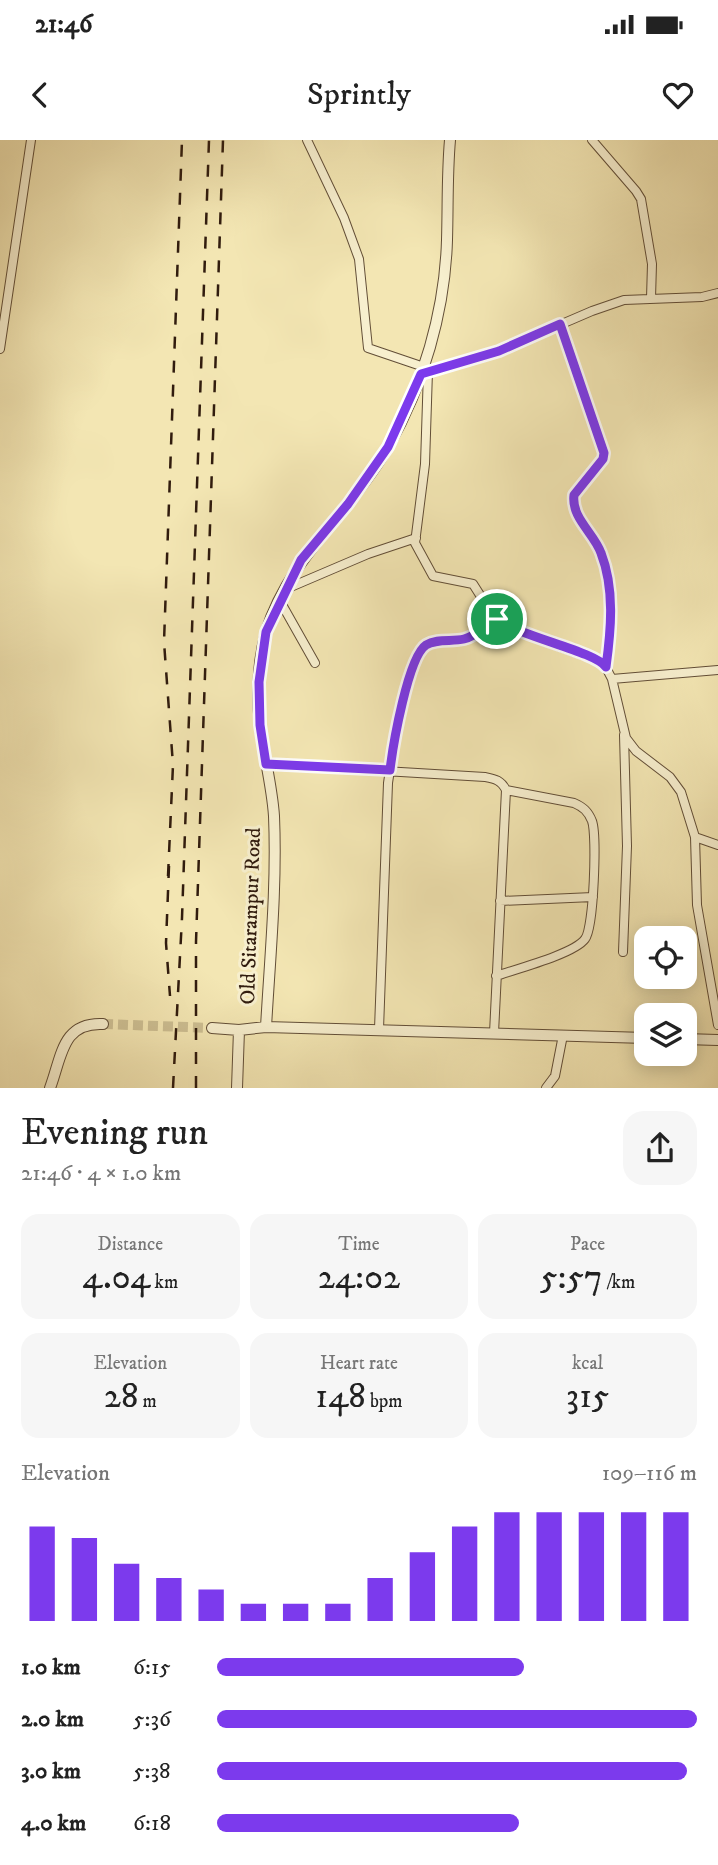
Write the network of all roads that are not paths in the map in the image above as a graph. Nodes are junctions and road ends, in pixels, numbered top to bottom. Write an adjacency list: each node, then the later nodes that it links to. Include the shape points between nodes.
1 (31, 140): 8 (street)
2 (307, 140): 9 (street, via 359,259 368,348)
3 (450, 140): 9 (street, Old Sitarampur Road, via 439,315)
4 (592, 140): 6 (street, via 641,199 652,264)
5 (718, 293): 6 (street)
6 (651, 298): 7 (street, via 624,300)
7 (560, 324): 9 (street, via 499,351); 15 (street, via 603,446 603,459 573,502 602,554 606,572 611,628)
8 (0, 349)
9 (424, 371): 10 (street, via 426,437); 11 (street, Old Sitarampur Road, via 388,447 301,560)
10 (416, 538): 11 (street); 13 (street, via 432,576 472,584)
11 (286, 589): 12 (street, Old Sitarampur Road)
12 (280, 601): 14 (street); 19 (street, Old Sitarampur Road, via 266,632 259,682)
13 (497, 619): 15 (street, via 595,658); 20 (street, via 469,637 429,643 421,650 412,667)
14 (315, 663)
15 (606, 667): 17 (street)
16 (718, 670): 17 (street)
17 (611, 679): 18 (street)
18 (624, 734): 22 (street, via 636,751 677,785); 26 (street, via 627,846)
19 (266, 764): 20 (street); 30 (street, Old Sitarampur Road, via 274,812 275,878)
20 (390, 770): 21 (street, via 497,779); 32 (street)
21 (506, 790): 24 (street, via 584,807 594,828); 25 (street)
22 (695, 837): 23 (street); 29 (street, via 697,905)
23 (718, 845)
24 (593, 897): 25 (street); 27 (street, via 590,931 584,941 571,950)
25 (500, 901): 27 (street)
26 (622, 953)
27 (496, 976): 34 (street)
28 (103, 1024): 39 (street, via 74,1030)
29 (718, 1025)
30 (266, 1027): 32 (street); 33 (street, Old Sitarampur Road)
31 (212, 1028): 33 (street)
32 (379, 1029): 34 (street)
33 (239, 1030): 40 (street, Old Sitarampur Road)
34 (494, 1033): 35 (street)
35 (563, 1035): 36 (street); 41 (street, via 555,1076)
36 (634, 1038)
37 (697, 1039): 38 (street)
38 (718, 1040)
39 (50, 1088)
40 (237, 1088)
41 (545, 1088)

